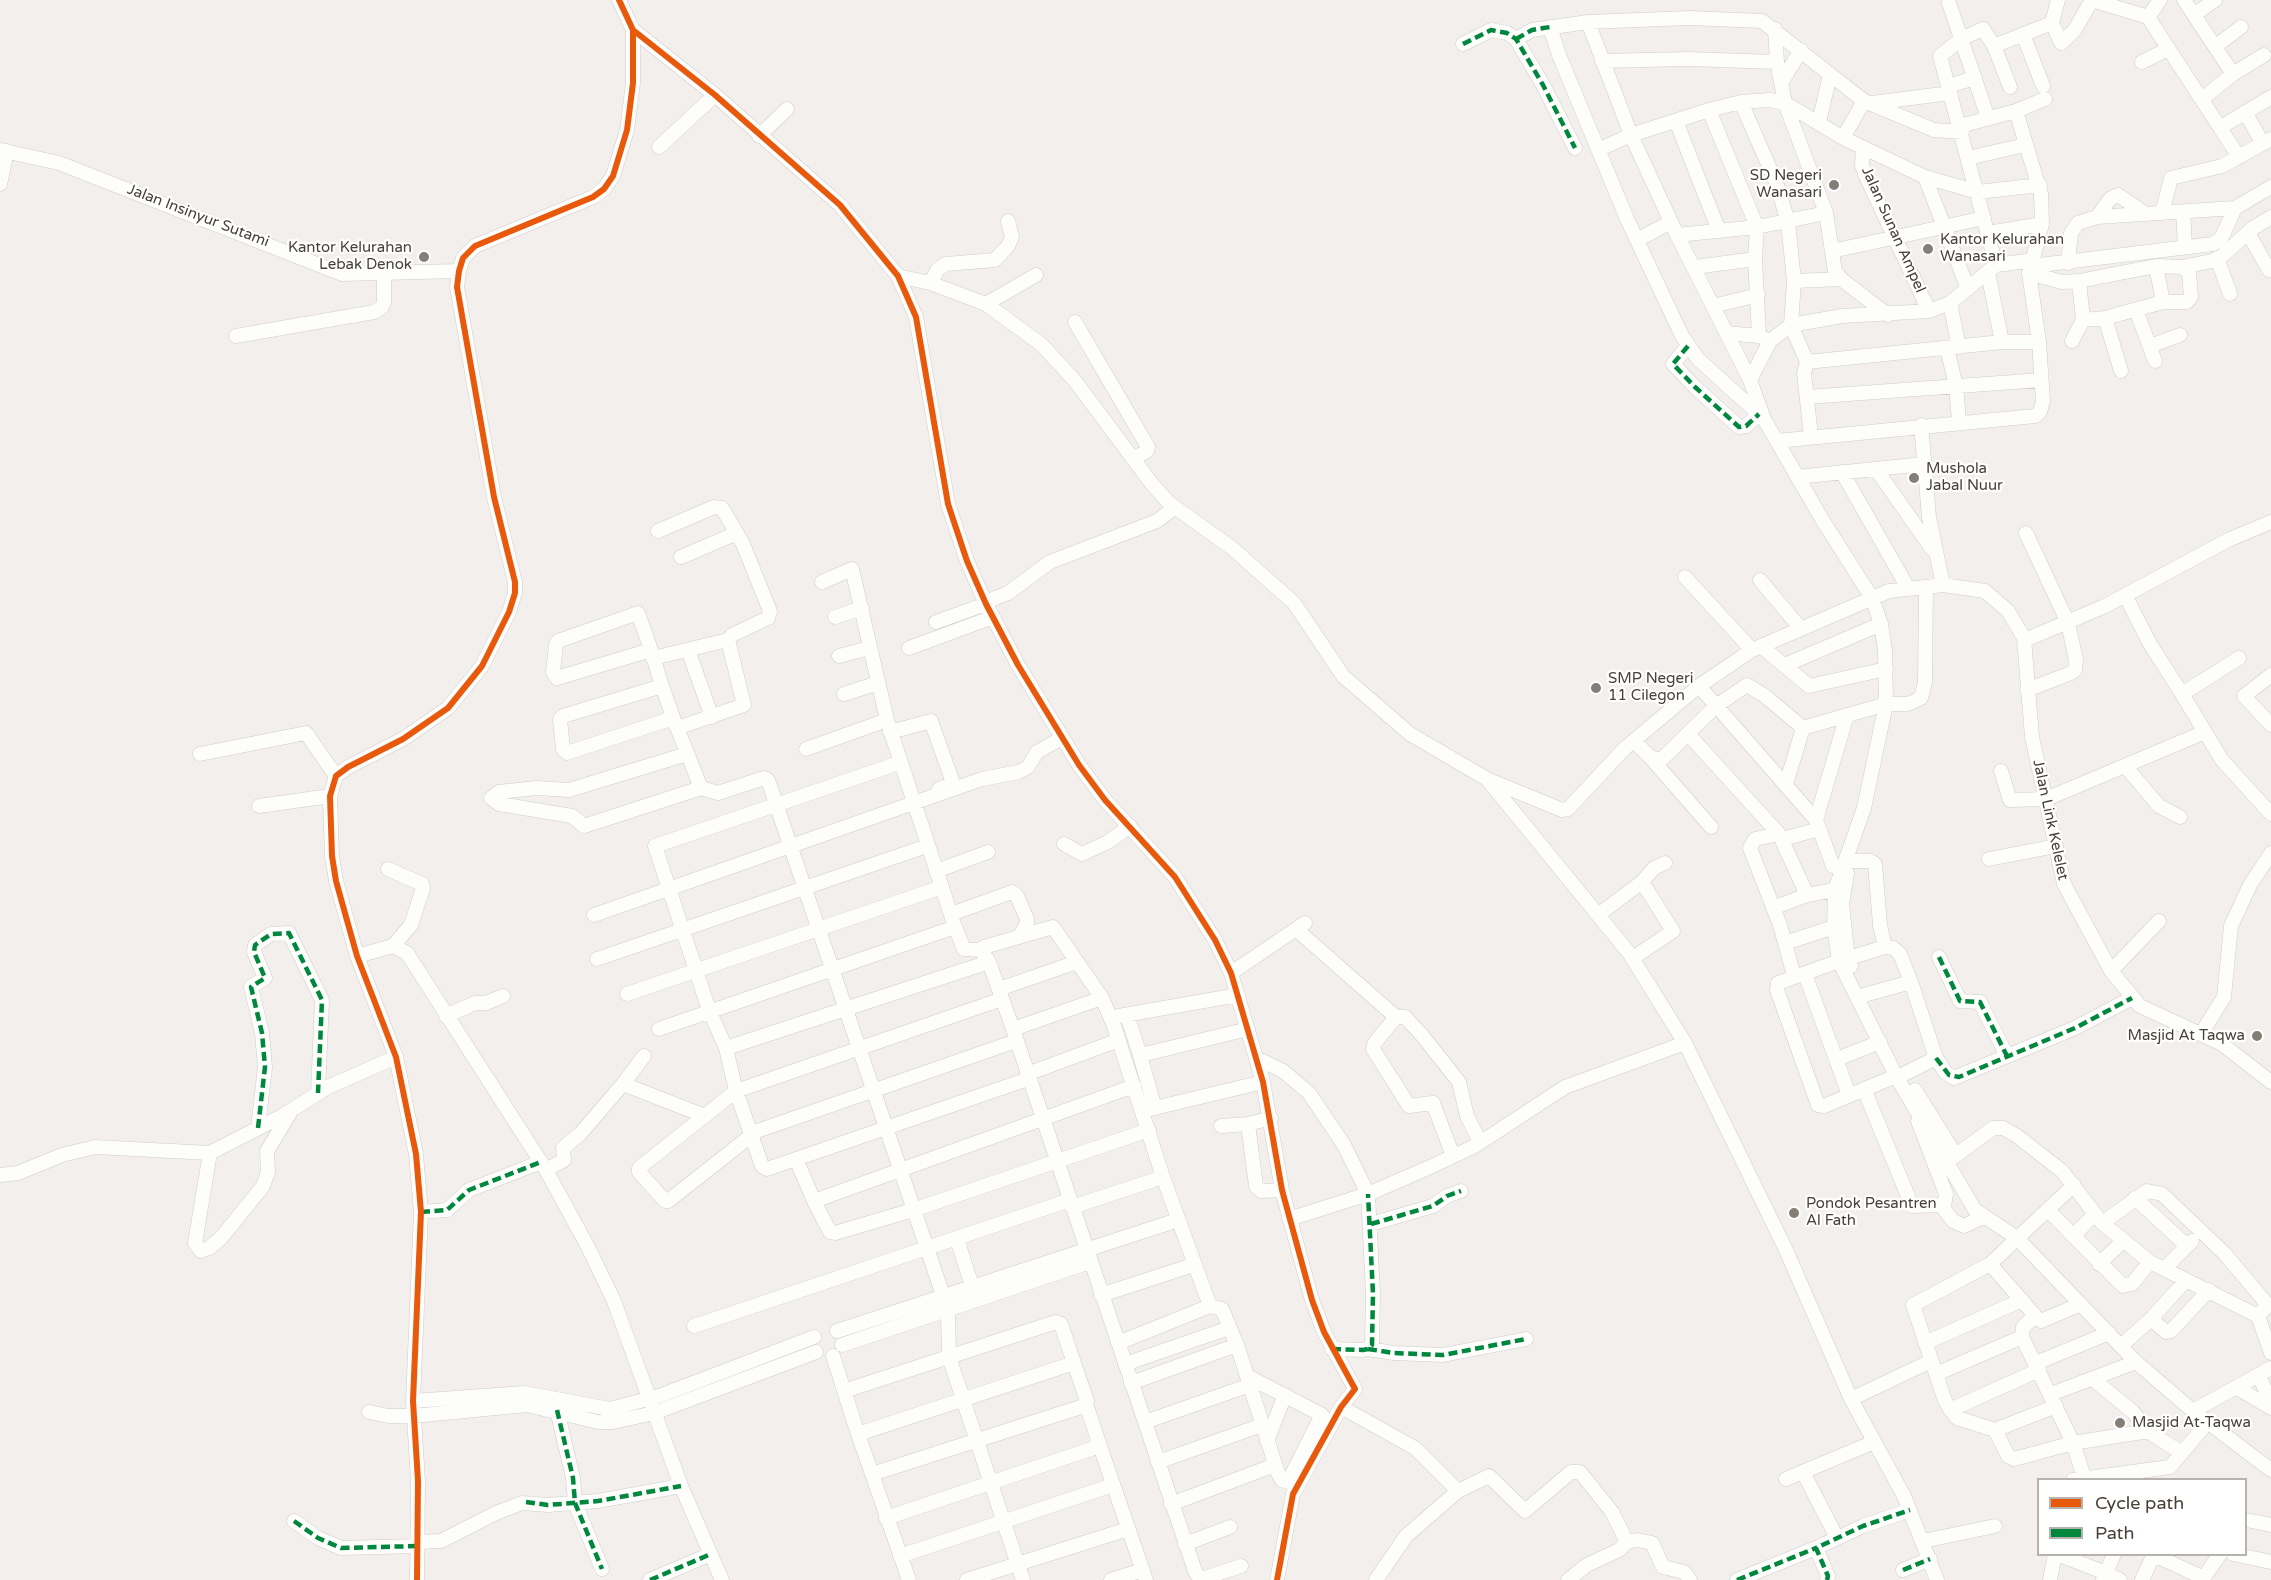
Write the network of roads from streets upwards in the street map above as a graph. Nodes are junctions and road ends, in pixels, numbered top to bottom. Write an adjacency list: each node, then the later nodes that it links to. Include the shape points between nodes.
1 (619, 0): 15 (street)
2 (2058, 0): 11 (street)
3 (2092, 0): 9 (street); 11 (street, via 2064,42 2057,40)
4 (2160, 0): 9 (street)
5 (2184, 0): 8 (street)
6 (2216, 0): 8 (street)
7 (1949, 3): 18 (street)
8 (2195, 14): 21 (street)
9 (2148, 17): 22 (street)
10 (1587, 22): 12 (street); 14 (street, via 1689,18 1758,21); 25 (street)
11 (2052, 23): 16 (street)
12 (1550, 27): 17 (street, via 1526,32); 57 (street)
13 (2241, 27): 21 (street)
14 (1775, 29): 23 (street); 26 (street)
15 (633, 30): 34 (street); 96 (street, via 633,83 627,130 613,176 604,189 476,246 463,258)
16 (2024, 34): 20 (street); 42 (street, via 2044,92)
17 (1516, 39): 19 (street, via 1491,30); 55 (street)
18 (1961, 39): 20 (street, via 1983,29); 30 (street); 33 (street, via 1940,56)
19 (1463, 44)
20 (1994, 46): 32 (street)
21 (2216, 46): 28 (street)
22 (2168, 49): 27 (street); 36 (street)
23 (1801, 50): 29 (street); 31 (street)
24 (2264, 55): 28 (street)
25 (1602, 61): 26 (street); 49 (street)
26 (1777, 62): 31 (street)
27 (2142, 62)
28 (2233, 74): 36 (street)
29 (1830, 75): 38 (street); 46 (street)
30 (1976, 78): 33 (street); 44 (street)
31 (1780, 83): 39 (street)
32 (2010, 87)
33 (1949, 90): 38 (street); 48 (street)
34 (715, 95): 50 (street); 54 (street)
35 (2271, 97): 43 (street)
36 (2202, 99): 47 (street)
37 (1741, 102): 39 (street); 41 (street); 75 (street, via 1777,185)
38 (1867, 102): 48 (street, via 1934,130); 51 (street)
39 (1785, 103): 46 (street); 68 (street)
40 (787, 109): 50 (street)
41 (1709, 110): 45 (street); 78 (street)
42 (2016, 111): 44 (street); 53 (street)
43 (2245, 112): 47 (street); 52 (street)
44 (1988, 118): 48 (street)
45 (1676, 121): 49 (street); 80 (street)
46 (1819, 123): 51 (street)
47 (2221, 127): 59 (street)
48 (1961, 129): 60 (street)
49 (1631, 135): 57 (street); 79 (street)
50 (759, 136): 99 (street, via 840,205)
51 (1843, 138): 56 (street)
52 (2267, 142): 59 (street)
53 (2025, 145): 60 (street); 63 (street)
54 (658, 147)
55 (1575, 148)
56 (1863, 148): 61 (street); 83 (street, Jalan Sunan Ampel, via 1865,174)
57 (1598, 150): 84 (street)
58 (3, 151): 62 (street); 97 (street, Jalan Insinyur Sutami, via 70,167 342,274)
59 (2239, 157): 69 (street, via 2211,170 2171,178)
60 (1968, 158): 65 (street)
61 (1925, 177): 65 (street); 77 (street)
62 (0, 184)
63 (2040, 185): 65 (street); 76 (street)
64 (2271, 187): 66 (street)
65 (1978, 192): 73 (street)
66 (2235, 208): 67 (street); 85 (street, via 2219,241)
67 (2183, 212): 69 (street); 85 (street)
68 (1826, 213): 75 (street); 86 (street)
69 (2162, 213): 70 (street)
70 (2146, 214): 71 (street); 71 (street, via 2118,195 2110,199)
71 (2097, 217): 89 (street, via 2073,227)
72 (2271, 217): 82 (street)
73 (1984, 218): 77 (street); 81 (street)
74 (1008, 221): 103 (street, via 1008,246 995,260 950,263 938,269)
75 (1788, 222): 78 (street); 101 (street)
76 (2042, 224): 81 (street); 90 (street)
77 (1943, 225): 83 (street); 104 (street)
78 (1757, 227): 80 (street); 88 (street)
79 (1674, 229): 80 (street); 84 (street); 92 (street)
80 (1719, 231)
81 (1988, 233): 94 (street)
82 (2248, 233): 87 (street); 95 (street)
83 (1894, 236): 86 (street); 112 (street, Jalan Sunan Ampel)
84 (1637, 240): 125 (street)
85 (2185, 246): 89 (street)
86 (1832, 251): 100 (street, via 1835,271)
87 (2217, 258): 93 (street); 105 (street)
88 (1755, 259): 92 (street); 106 (street)
89 (2068, 262): 90 (street)
90 (2032, 266): 94 (street); 102 (street, via 2062,282); 124 (street)
91 (2156, 266): 93 (street); 102 (street); 107 (street)
92 (1695, 267): 110 (street)
93 (2182, 267): 107 (street, via 2189,272 2191,299 2184,303)
94 (1992, 269): 104 (street); 123 (street)
95 (2269, 270)
96 (459, 271): 97 (street, Jalan Insinyur Sutami); 205 (street, via 460,308 515,593 482,666 448,708 403,739)
97 (384, 274): 120 (street, via 384,302 374,312)
98 (1036, 275): 109 (street)
99 (898, 276): 103 (street); 160 (street, via 916,317 948,504)
100 (1841, 279): 101 (street); 113 (street)
101 (1794, 281): 117 (street)
102 (2079, 281): 115 (street)
103 (930, 283): 109 (street)
104 (1968, 289): 108 (street)
105 (2230, 294)
106 (1758, 295): 110 (street); 121 (street)
107 (2163, 302): 111 (street)
108 (1950, 303): 112 (street); 127 (street)
109 (986, 304): 140 (street, via 1041,345 1075,381)
110 (1713, 306): 118 (street)
111 (2136, 310): 114 (street); 126 (street)
112 (1929, 311): 113 (street)
113 (1888, 315): 117 (street, via 1842,316)
114 (2105, 318): 115 (street); 130 (street)
115 (2083, 320): 122 (street)
116 (1075, 322): 140 (street, via 1148,447)
117 (1791, 325): 121 (street); 129 (street)
118 (1726, 333): 121 (street); 131 (street)
119 (2180, 335): 126 (street)
120 (236, 336)
121 (1765, 338): 131 (street)
122 (2072, 341)
123 (2002, 342): 124 (street); 127 (street)
124 (2039, 342): 132 (street)
125 (1688, 346): 135 (street); 135 (street, via 1673,364 1695,387 1739,427)
126 (2150, 346): 128 (street)
127 (1953, 347): 129 (street); 133 (street)
128 (2155, 361)
129 (1807, 362): 134 (street)
130 (2121, 371)
131 (1750, 380): 135 (street)
132 (2041, 380): 133 (street); 136 (street, via 2043,404 2037,415)
133 (1956, 386): 134 (street); 136 (street)
134 (1807, 397): 138 (street)
135 (1761, 416): 139 (street)
136 (1959, 422): 137 (street)
137 (1921, 425): 138 (street); 141 (street)
138 (1811, 436): 139 (street)
139 (1777, 441): 144 (street)
140 (1133, 459): 145 (street)
141 (1924, 464): 142 (street); 150 (street)
142 (1876, 469): 143 (street); 150 (street)
143 (1842, 472): 144 (street); 157 (street)
144 (1797, 477): 159 (street)
145 (1175, 507): 160 (street, via 1147,526 1050,562 1014,589); 206 (street, via 1282,590 1303,614 1343,676 1389,718)
146 (2271, 522): 158 (street, via 2228,540)
147 (658, 531): 148 (street, via 717,506)
148 (737, 533): 151 (street); 168 (street, via 770,614)
149 (2026, 533): 166 (street)
150 (1935, 554): 155 (street)
151 (681, 557)
152 (1685, 577): 172 (street)
153 (1760, 580): 167 (street)
154 (822, 582): 161 (street, via 852,569)
155 (1943, 585): 156 (street, Jalan Link Kelelet); 169 (street, Jalan Link Kelelet, via 1972,587 1992,595 2015,620)
156 (1926, 586): 157 (street, Jalan Link Kelelet); 186 (street, via 1923,694 1908,704)
157 (1908, 588): 159 (street, Jalan Link Kelelet)
158 (2125, 595): 166 (street); 185 (street)
159 (1872, 598): 165 (street); 167 (street, Jalan Link Kelelet)
160 (986, 603): 163 (street); 164 (street)
161 (862, 608): 162 (street); 170 (street)
162 (835, 617)
163 (993, 617): 171 (street); 196 (street)
164 (936, 622)
165 (1881, 624): 177 (street); 178 (street)
166 (2068, 624): 169 (street); 183 (street, via 2075,670)
167 (1801, 628): 172 (street, Jalan Link Kelelet)
168 (728, 640): 173 (street); 189 (street, via 745,702 741,708)
169 (2025, 640): 183 (street, Jalan Link Kelelet)
170 (869, 648): 175 (street); 180 (street)
171 (909, 648)
172 (1756, 648): 177 (street); 182 (street, Jalan Link Kelelet)
173 (688, 650): 174 (street); 189 (street)
174 (652, 654): 174 (street, via 638,613 558,641 554,672 557,678); 181 (street)
175 (839, 656)
176 (2239, 658): 185 (street)
177 (1785, 665): 178 (street, via 1810,686)
178 (1886, 669): 186 (street)
179 (2271, 675): 191 (street, via 2244,696)
180 (878, 683): 184 (street); 192 (street)
181 (662, 686): 190 (street); 190 (street, via 563,716 563,749 567,753 670,719)
182 (1699, 687): 187 (street); 197 (street, Jalan Link Kelelet)
183 (2027, 690): 211 (street, Jalan Link Kelelet, via 2032,737)
184 (844, 694)
185 (2182, 694): 194 (street)
186 (1886, 704): 188 (street); 230 (street, via 1864,808)
187 (1716, 706): 193 (street, via 1743,686 1751,685); 195 (street); 207 (street)
188 (1847, 715): 193 (street); 218 (street)
189 (712, 717): 190 (street)
190 (676, 724): 200 (street)
191 (2271, 725)
192 (889, 726): 198 (street); 202 (street); 212 (street, via 931,721 952,780 948,786)
193 (1803, 729): 207 (street)
194 (2205, 732): 203 (street); 215 (street, via 2222,760)
195 (1688, 734): 201 (street, via 1662,759); 221 (street)
196 (1062, 738): 212 (street, via 1037,752 1024,769); 219 (street, via 1106,800)
197 (1634, 741): 201 (street); 206 (street, Jalan Link Kelelet, via 1566,810)
198 (806, 749)
199 (200, 754): 205 (street, via 306,733)
200 (687, 754): 208 (street); 209 (street)
201 (1650, 757): 220 (street)
202 (899, 763): 212 (street); 214 (street)
203 (2126, 767): 211 (street); 216 (street, via 2159,806)
204 (2001, 771): 211 (street, via 2010,800)
205 (336, 776): 210 (street)
206 (1487, 779): 241 (street)
207 (1786, 784): 218 (street)
208 (701, 788): 214 (street, via 718,793 764,778); 217 (street, via 584,826)
209 (570, 790): 217 (street); 217 (street, via 536,788 493,793 491,798 499,804)
210 (330, 796): 213 (street); 251 (street, via 333,868)
211 (2046, 799): 224 (street, Jalan Link Kelelet)
212 (912, 801): 223 (street); 225 (street)
213 (259, 806)
214 (778, 806): 225 (street); 236 (street, via 657,844 655,848)
215 (2271, 814)
216 (2180, 817)
217 (575, 818)
218 (1817, 825): 221 (street); 230 (street, via 1833,866)
219 (1130, 826): 222 (street, via 1082,854); 261 (street, via 1175,877)
220 (1711, 827)
221 (1781, 837): 238 (street); 239 (street, via 1755,839 1750,846)
222 (1064, 844)
223 (927, 846): 232 (street); 235 (street)
224 (2056, 846): 228 (street); 260 (street, Jalan Link Kelelet, via 2066,892)
225 (791, 847): 235 (street); 236 (street)
226 (988, 852): 232 (street)
227 (2271, 853): 280 (street, via 2250,885 2231,926 2224,998)
228 (1989, 859)
229 (1665, 863): 233 (street, via 1654,868)
230 (1846, 864): 237 (street); 250 (street, via 1875,864); 256 (street)
231 (388, 869): 249 (street, via 423,886 411,925)
232 (936, 871): 234 (street)
233 (1642, 882): 241 (street); 254 (street, via 1673,931)
234 (942, 887): 242 (street); 246 (street)
235 (805, 888): 245 (street); 246 (street)
236 (670, 890): 240 (street); 245 (street)
237 (1834, 890): 238 (street); 244 (street)
238 (1807, 895): 239 (street)
239 (1773, 908): 248 (street)
240 (594, 915)
241 (1598, 915): 254 (street)
242 (952, 920): 247 (street, via 1012,892 1027,919); 252 (street, via 964,949); 258 (street)
243 (2159, 921): 260 (street)
244 (1834, 927): 248 (street); 256 (street)
245 (682, 930): 255 (street); 259 (street)
246 (819, 930): 258 (street); 259 (street)
247 (1020, 934): 252 (street); 257 (street, via 1053,927)
248 (1785, 943): 262 (street)
249 (393, 946): 251 (street); 274 (street, via 407,953)
250 (1885, 947): 256 (street); 263 (street, via 1897,951)
251 (357, 956): 289 (street)
252 (985, 956): 265 (street); 271 (street)
253 (1939, 957): 288 (street, via 1960,1001 1980,1002)
254 (1632, 958): 283 (street)
255 (597, 959)
256 (1843, 960): 262 (street); 267 (street); 279 (street)
257 (1077, 962): 265 (street); 269 (street)
258 (833, 968): 271 (street); 272 (street)
259 (696, 969): 264 (street); 272 (street)
260 (2112, 971): 270 (street, Jalan Link Kelelet)
261 (1231, 973): 266 (street); 275 (street, via 1301,926)
262 (1800, 975): 292 (street); 303 (street, via 1780,981 1776,989 1816,1102 1822,1107)
263 (1911, 982): 267 (street); 291 (street)
264 (627, 994)
265 (1000, 994): 281 (street); 285 (street)
266 (1238, 995): 273 (street); 278 (street)
267 (1864, 995): 279 (street)
268 (503, 996): 274 (street)
269 (1102, 998): 276 (street); 281 (street)
270 (2132, 998): 280 (street, Jalan Link Kelelet, via 2151,1013); 288 (street, via 2075,1028)
271 (846, 1010): 284 (street); 285 (street)
272 (709, 1011): 277 (street); 284 (street)
273 (1127, 1015): 276 (street); 286 (street)
274 (446, 1016): 322 (street)
275 (1396, 1017): 316 (street, via 1406,1018 1455,1075 1467,1116); 318 (street, via 1373,1049 1409,1106 1433,1103)
276 (1111, 1018): 282 (street)
277 (659, 1029)
278 (1248, 1029): 286 (street, via 1145,1054); 290 (street)
279 (1878, 1033): 292 (street); 293 (street)
280 (2201, 1034): 296 (street, Jalan Link Kelelet, via 2222,1044)
281 (1014, 1035): 294 (street); 299 (street)
282 (1119, 1040): 294 (street); 298 (street)
283 (1685, 1043): 316 (street, via 1565,1087); 400 (street, via 1786,1250)
284 (726, 1048): 301 (street)
285 (859, 1050): 299 (street); 301 (street)
286 (1138, 1052): 305 (street)
287 (644, 1056): 297 (street)
288 (2007, 1056): 291 (street, via 1954,1078)
289 (396, 1057): 302 (street); 336 (street, via 413,1136)
290 (1256, 1058): 295 (street); 329 (street, via 1283,1071 1309,1094 1344,1145)
291 (1936, 1058): 293 (street)
292 (1837, 1059): 303 (street)
293 (1900, 1075): 300 (street); 306 (street); 319 (street)
294 (1028, 1077): 309 (street); 313 (street)
295 (1263, 1082): 305 (street); 308 (street)
296 (2271, 1082)
297 (623, 1084): 307 (street); 322 (street, via 563,1148 564,1160)
298 (1134, 1086): 305 (street); 309 (street)
299 (873, 1089): 313 (street); 315 (street)
300 (1863, 1089): 303 (street); 333 (street, via 1911,1204)
301 (736, 1091): 307 (street); 315 (street)
302 (318, 1093): 304 (street); 312 (street, via 322,1000 289,933 271,934 254,948 265,978 251,987 266,1066)
303 (1849, 1095)
304 (293, 1109): 312 (street); 317 (street, via 267,1151 268,1172 263,1186 221,1238 201,1251 195,1243)
305 (1149, 1109): 314 (street)
306 (1918, 1114): 319 (street); 333 (street, via 1922,1137 1946,1194)
307 (705, 1116): 315 (street, via 639,1168 640,1175 665,1201)
308 (1271, 1118): 310 (street); 327 (street)
309 (1044, 1120): 321 (street); 323 (street)
310 (1248, 1124): 311 (street); 327 (street, via 1256,1186 1261,1191)
311 (1221, 1126)
312 (258, 1128): 317 (street)
313 (886, 1130): 320 (street); 323 (street)
314 (1149, 1130): 321 (street); 325 (street)
315 (750, 1135): 320 (street, via 764,1168)
316 (1480, 1142): 318 (street)
317 (210, 1153): 324 (street, via 95,1147 18,1173)
318 (1453, 1156): 329 (street)
319 (1952, 1158): 326 (street, via 1988,1130 2003,1128 2046,1156); 337 (street, via 1972,1206)
320 (796, 1159): 331 (street)
321 (1056, 1161): 332 (street); 334 (street)
322 (543, 1166): 336 (street, via 469,1190 447,1210); 399 (street, via 614,1301)
323 (899, 1170): 331 (street); 334 (street)
324 (0, 1175)
325 (1163, 1177): 332 (street); 340 (street)
326 (2074, 1185): 335 (street); 339 (street)
327 (1282, 1190): 338 (street)
328 (1461, 1191): 341 (street, via 1433,1206)
329 (1368, 1194): 338 (street); 341 (street)
330 (2135, 1198): 339 (street); 342 (street, via 2147,1191 2157,1191); 347 (street)
331 (814, 1201): 334 (street, via 830,1232 835,1233)
332 (1071, 1203): 345 (street); 349 (street)
333 (1944, 1207): 337 (street, via 1953,1221 1964,1226)
334 (913, 1210): 348 (street)
335 (2049, 1211): 343 (street); 344 (street)
336 (422, 1212): 404 (street)
337 (1983, 1217): 344 (street)
338 (1289, 1219): 380 (street, via 1312,1300)
339 (2099, 1219): 343 (street); 346 (street)
340 (1178, 1220): 349 (street); 353 (street)
341 (1371, 1224): 381 (street, via 1372,1345)
342 (2203, 1232): 347 (street); 363 (street)
343 (2073, 1236): 352 (street)
344 (2017, 1238): 351 (street); 361 (street)
345 (957, 1239): 348 (street); 356 (street)
346 (2123, 1241): 350 (street); 352 (street)
347 (2187, 1246): 354 (street)
348 (926, 1250): 359 (street); 368 (street)
349 (1088, 1256): 356 (street); 358 (street); 364 (street)
350 (2150, 1263): 352 (street, via 2126,1287); 354 (street)
351 (1990, 1264): 360 (street); 376 (street, via 1913,1304)
352 (2099, 1264)
353 (1193, 1265): 358 (street); 362 (street)
354 (2164, 1269): 355 (street)
355 (2187, 1280): 357 (street); 367 (street)
356 (972, 1286): 359 (street)
357 (2209, 1290): 366 (street); 367 (street, via 2171,1331 2166,1332)
358 (1101, 1295): 375 (street)
359 (943, 1296): 364 (street); 370 (street)
360 (2022, 1300): 365 (street); 376 (street)
361 (2081, 1304): 365 (street, via 2041,1321); 371 (street)
362 (1210, 1306): 369 (street, via 1222,1309); 375 (street)
363 (2269, 1307): 366 (street)
364 (948, 1310): 377 (street); 385 (street)
365 (2035, 1316): 373 (street, via 2023,1327)
366 (2258, 1316): 383 (street)
367 (2151, 1319): 379 (street)
368 (694, 1326)
369 (1229, 1328): 378 (street); 388 (street)
370 (837, 1331): 372 (street, via 821,1329); 377 (street)
371 (2109, 1333): 379 (street); 390 (street)
372 (814, 1336): 382 (street); 399 (street)
373 (2022, 1337): 389 (street); 390 (street)
374 (1526, 1339): 381 (street, via 1443,1355)
375 (1118, 1343): 388 (street)
376 (1925, 1343): 389 (street)
377 (842, 1345): 384 (street)
378 (1237, 1345): 393 (street); 395 (street)
379 (2122, 1345): 386 (street)
380 (1332, 1348): 381 (street); 406 (street, via 1354,1389)
381 (1368, 1349)
382 (816, 1352): 384 (street, via 824,1357); 412 (street)
383 (2271, 1353)
384 (833, 1356): 397 (street)
385 (949, 1357): 387 (street, via 1056,1322 1061,1324); 397 (street); 401 (street)
386 (2136, 1362): 394 (street); 410 (street)
387 (1074, 1363): 401 (street); 405 (street)
388 (1125, 1364): 395 (street)
389 (1934, 1367): 400 (street); 409 (street)
390 (2037, 1367): 402 (street); 409 (street)
391 (2271, 1368): 392 (street)
392 (2258, 1376): 396 (street); 403 (street)
393 (1248, 1380): 398 (street); 414 (street); 416 (street)
394 (2094, 1380): 402 (street); 418 (street, via 2133,1412)
395 (1131, 1383): 414 (street)
396 (2236, 1387): 407 (street); 410 (street)
397 (844, 1391): 419 (street)
398 (1286, 1395): 421 (street); 427 (street, via 1322,1416 1288,1482 1281,1478)
399 (649, 1399): 404 (street, via 610,1409 524,1393); 412 (street)
400 (1851, 1399): 422 (street)
401 (962, 1400): 419 (street); 420 (street)
402 (2054, 1400): 417 (street); 423 (street)
403 (2271, 1400)
404 (413, 1401): 413 (street)
405 (1086, 1404): 420 (street); 424 (street)
406 (1341, 1407): 440 (street, via 1410,1444); 483 (street, via 1293,1494)
407 (2271, 1408)
408 (557, 1410): 412 (street, via 608,1422); 413 (street, via 514,1405); 441 (street)
409 (1950, 1410): 417 (street, via 1961,1420)
410 (2193, 1411): 415 (street)
411 (369, 1412): 413 (street)
412 (654, 1413): 438 (street)
413 (413, 1416): 455 (street)
414 (1145, 1422): 426 (street)
415 (2208, 1422): 425 (street); 429 (street)
416 (1262, 1425): 421 (street); 426 (street)
417 (1995, 1430): 423 (street, via 2012,1459)
418 (2150, 1432): 423 (street); 425 (street)
419 (858, 1434): 431 (street)
420 (976, 1440): 431 (street); 437 (street)
421 (1267, 1441): 427 (street)
422 (1874, 1442): 430 (street); 443 (street)
423 (2073, 1443): 434 (street)
424 (1100, 1446): 437 (street); 439 (street)
425 (2181, 1453): 428 (street)
426 (1158, 1462): 442 (street)
427 (1275, 1465): 442 (street)
428 (2170, 1467): 432 (street); 435 (street)
429 (2271, 1470)
430 (1803, 1472): 436 (street); 452 (street)
431 (872, 1474): 444 (street)
432 (2146, 1474): 433 (street)
433 (2104, 1477): 434 (street)
434 (2079, 1478)
435 (2161, 1478)
436 (1786, 1479)
437 (990, 1482): 444 (street); 447 (street)
438 (681, 1485): 441 (street); 458 (street)
439 (1113, 1485): 447 (street); 451 (street)
440 (1458, 1491): 454 (street, via 1489,1476 1525,1511 1577,1470 1612,1512); 484 (street, via 1406,1536)
441 (575, 1503): 455 (street, via 522,1503 441,1541); 471 (street)
442 (1171, 1504): 456 (street)
443 (1910, 1510): 452 (street); 453 (street)
444 (886, 1518): 459 (street)
445 (2247, 1520): 448 (street)
446 (294, 1521): 455 (street, via 341,1548)
447 (1004, 1523): 459 (street); 469 (street)
448 (2271, 1525)
449 (1995, 1526): 453 (street)
450 (1230, 1527): 456 (street)
451 (1128, 1529): 469 (street); 473 (street)
452 (1838, 1538): 457 (street)
453 (1923, 1541): 467 (street)
454 (1627, 1542): 485 (street); 486 (street, via 1652,1543 1663,1567 1684,1572)
455 (418, 1544): 476 (street)
456 (1185, 1544): 470 (street, via 1199,1577 1208,1578)
457 (1816, 1548): 487 (street); 488 (street)
458 (711, 1554): 477 (street); 478 (street)
459 (900, 1556): 479 (street)
460 (2056, 1556): 490 (street)
461 (2060, 1556): 474 (street)
462 (2113, 1556): 474 (street)
463 (2154, 1556): 492 (street)
464 (2156, 1556): 475 (street)
465 (2219, 1556): 475 (street)
466 (2242, 1556): 468 (street)
467 (1930, 1559): 472 (street); 489 (street)
468 (2271, 1562)
469 (1018, 1563): 480 (street); 481 (street)
470 (1241, 1566)
471 (602, 1569)
472 (1903, 1570)
473 (1144, 1575): 482 (street)
474 (2105, 1576): 491 (street)
475 (2203, 1579)
476 (417, 1580)
477 (650, 1580)
478 (722, 1580)
479 (909, 1580)
480 (966, 1580)
481 (1023, 1580)
482 (1111, 1580)
483 (1277, 1580)
484 (1376, 1580)
485 (1566, 1580)
486 (1690, 1580)
487 (1737, 1580)
488 (1827, 1580)
489 (1937, 1580)
490 (2050, 1580)
491 (2120, 1580)
492 (2142, 1580)

